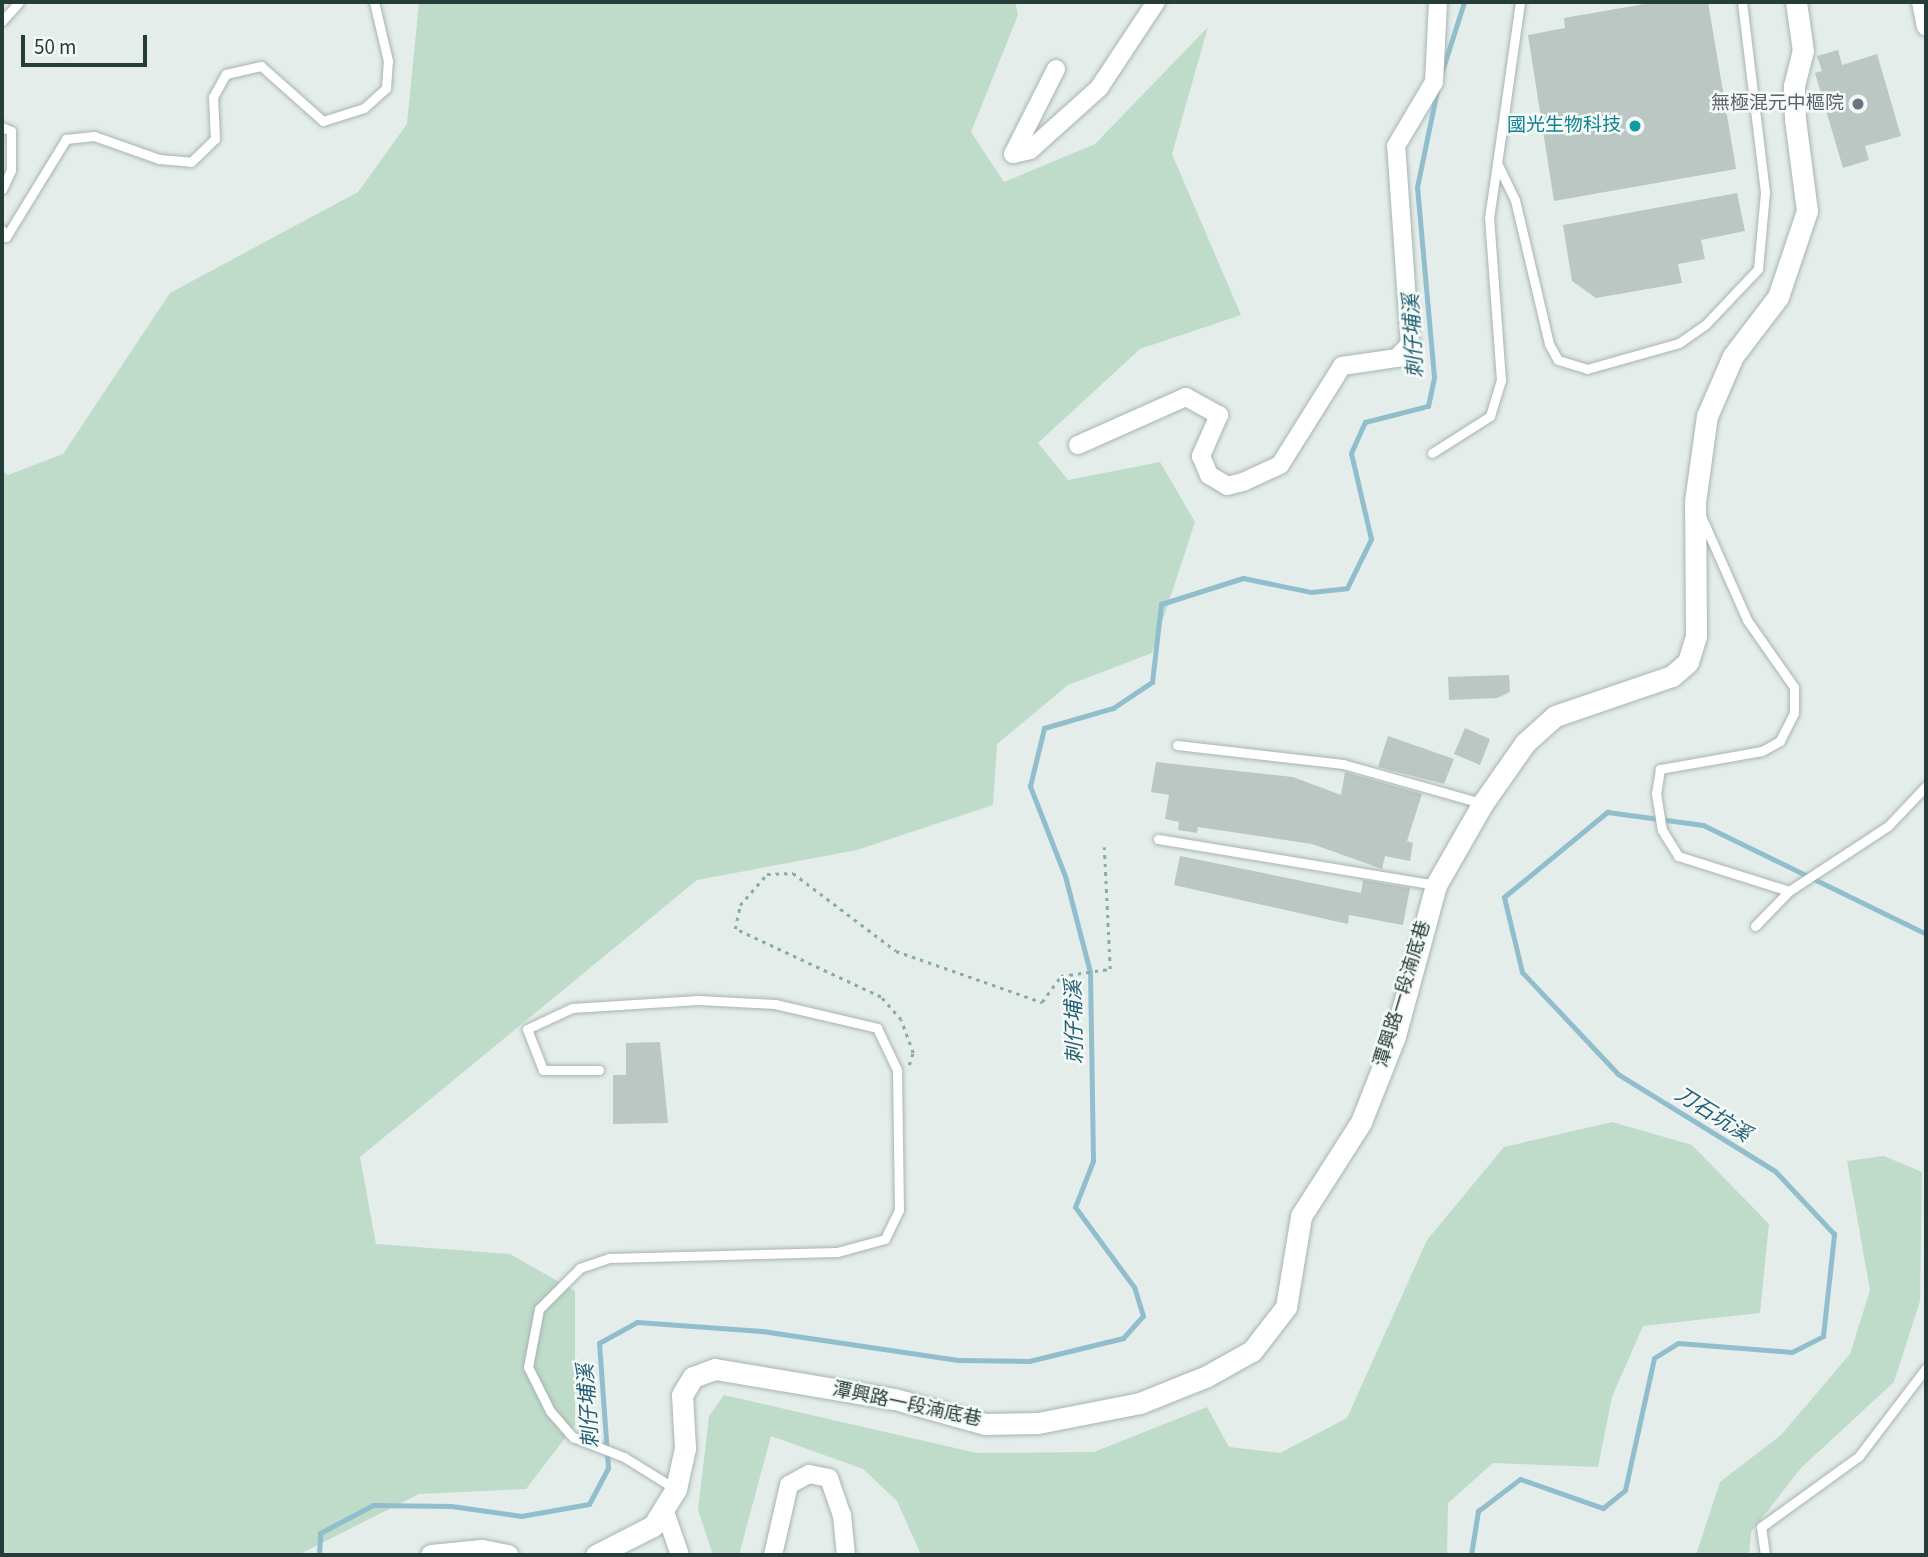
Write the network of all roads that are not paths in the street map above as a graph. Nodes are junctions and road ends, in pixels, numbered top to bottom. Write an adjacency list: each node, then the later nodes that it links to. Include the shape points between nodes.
1 (19, 2): 9 (lane)
2 (374, 2): 15 (lane, via 388,61 386,88 364,108 323,121 261,66 226,74 213,97 215,139 191,162 159,159 94,136 66,139 6,237)
3 (1156, 2): 11 (street, via 1099,88 1030,150 1013,155)
4 (1438, 2): 16 (street, via 1434,82 1396,146 1410,344 1397,358 1342,366 1280,465 1243,482 1227,486 1209,475 1201,456 1219,415 1185,397)
5 (1520, 2): 13 (lane)
6 (1742, 2): 13 (lane, via 1765,192 1764,239 1758,269 1696,331 1624,362 1587,369 1558,360 1540,317 1515,200)
7 (1796, 2): 18 (street, 潭興路一段湳底巷, via 1803,51 1794,86 1795,118 1807,211 1779,297 1733,356 1707,416)
8 (1921, 2): 10 (street)
9 (2, 21)
10 (1926, 27)
11 (1056, 69)
12 (2, 127): 14 (lane, via 11,131 11,170)
13 (1497, 163): 17 (lane, via 1489,218 1501,380 1490,416)
14 (2, 189)
15 (2, 230)
16 (1078, 445)
17 (1432, 453)
18 (1695, 502): 21 (street, 潭興路一段湳底巷, via 1696,635 1688,662 1672,676 1555,716 1525,743); 24 (lane, via 1747,620 1794,687 1794,713 1780,741 1762,751 1660,768 1656,793 1662,830 1678,856)
19 (1177, 746): 21 (lane, via 1343,764)
20 (1926, 786): 24 (lane, via 1888,827)
21 (1483, 803): 23 (street, 潭興路一段湳底巷)
22 (1158, 839): 23 (lane)
23 (1436, 885): 28 (street, 潭興路一段湳底巷, via 1395,1036 1343,1157 1301,1216 1286,1307 1252,1352 1140,1403 1038,1423 985,1423 895,1399 715,1369 693,1377 682,1395 684,1448)
24 (1789, 891): 25 (lane)
25 (1755, 926)
26 (599, 1070): 28 (lane, via 543,1070 527,1028 572,1008 698,1000 775,1004 877,1028 897,1070 900,1210 885,1239 837,1252 609,1258 580,1268 539,1309 528,1367 536,1391 573,1437 624,1457)
27 (1926, 1368): 36 (lane, via 1859,1456 1761,1527)
28 (676, 1489): 29 (street, 潭興路一段湳底巷)
29 (664, 1509): 32 (street, 潭興路一段湳底巷, via 645,1532); 33 (street)
30 (431, 1555): 31 (street, via 482,1550)
31 (508, 1555)
32 (596, 1555)
33 (680, 1555)
34 (773, 1555): 35 (street, via 789,1485 809,1475 829,1478 842,1515)
35 (846, 1555)
36 (1765, 1555)

